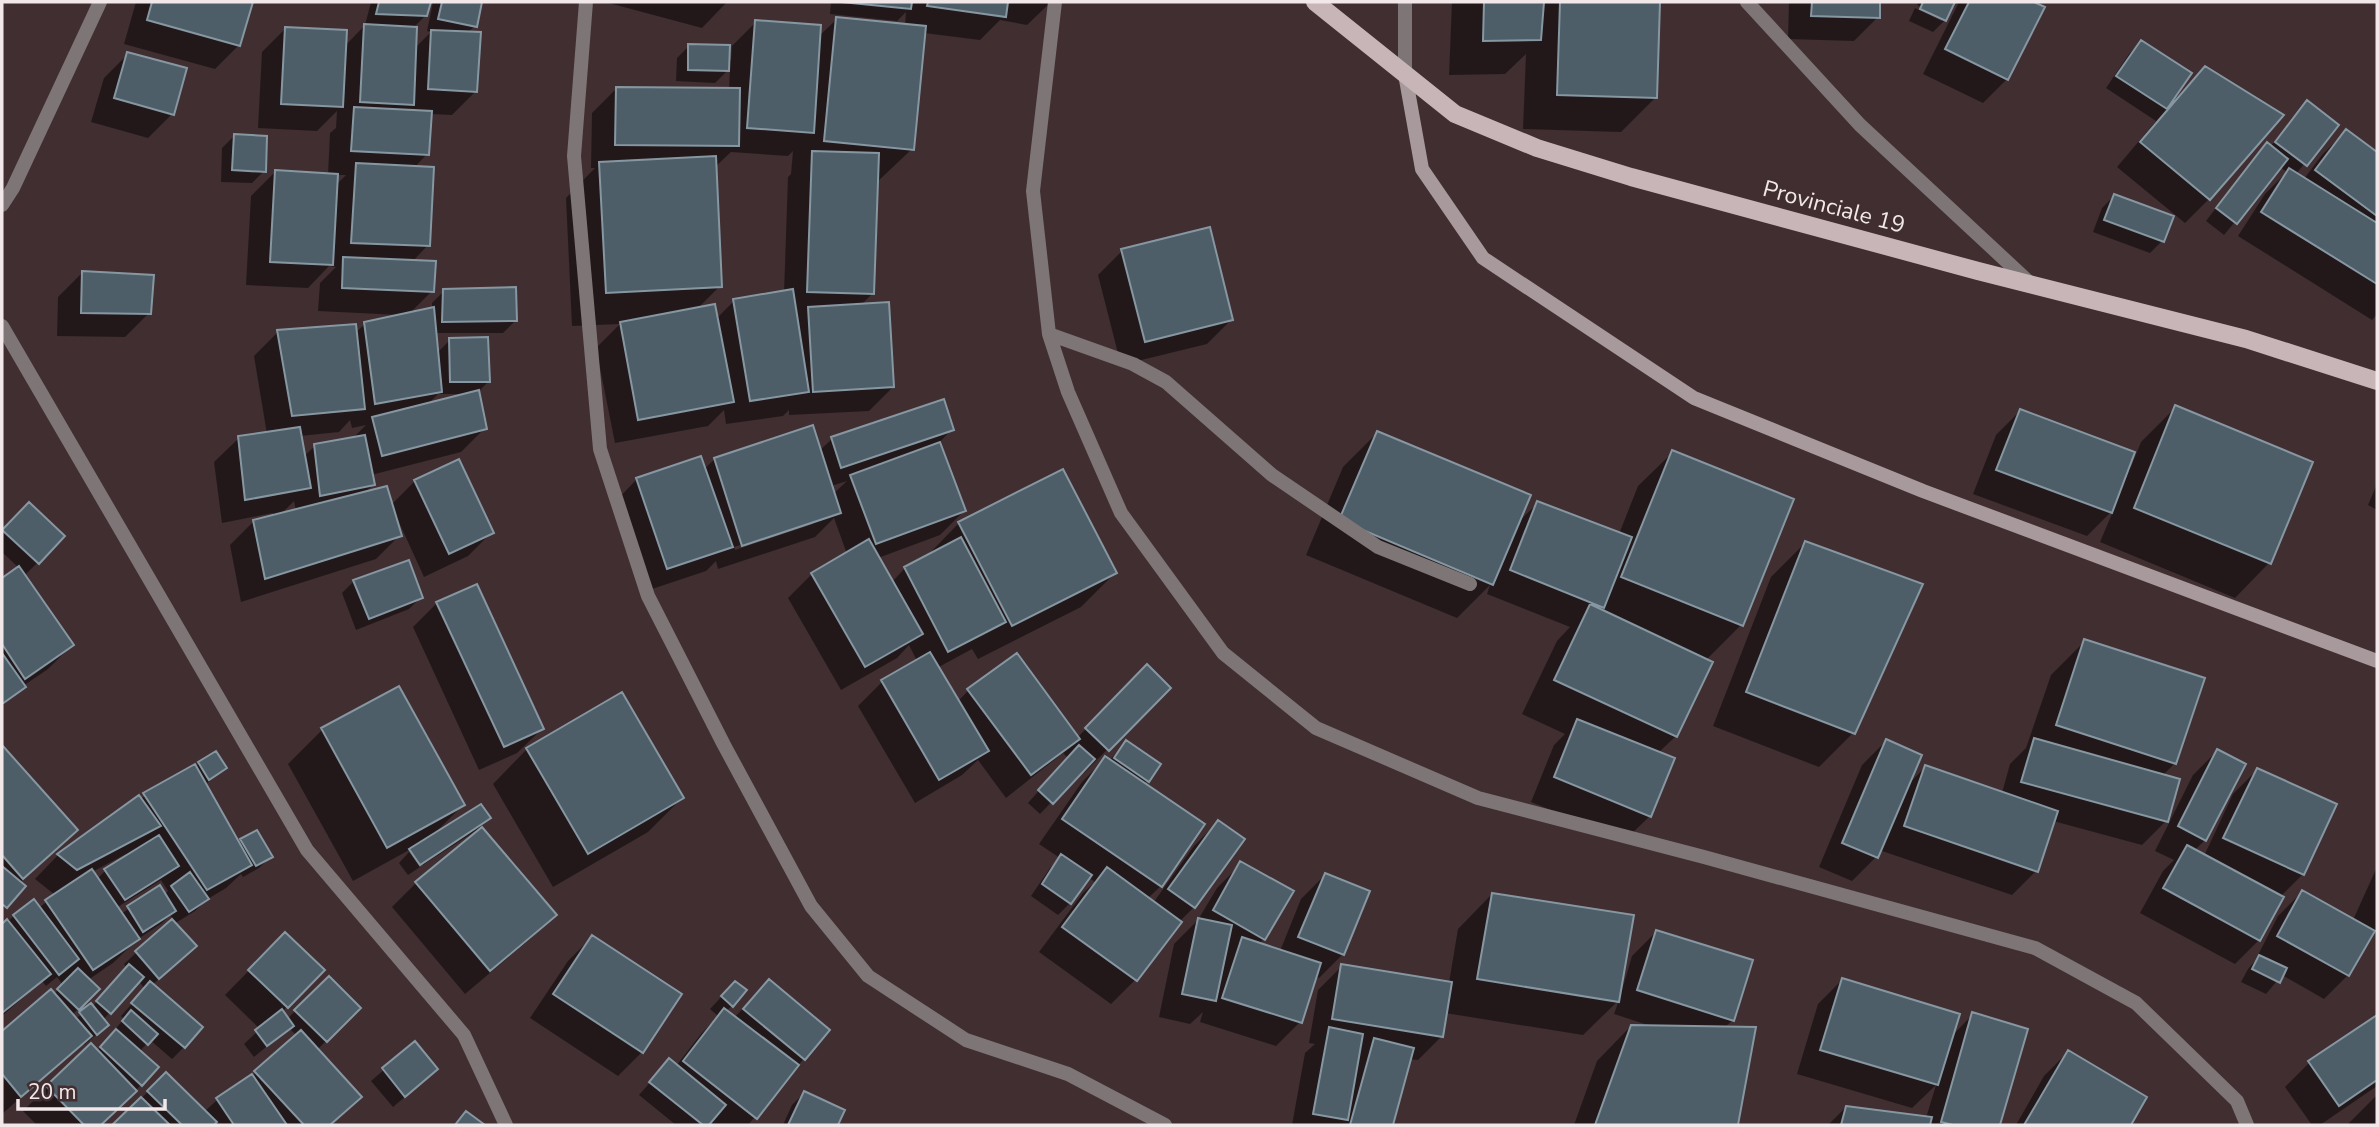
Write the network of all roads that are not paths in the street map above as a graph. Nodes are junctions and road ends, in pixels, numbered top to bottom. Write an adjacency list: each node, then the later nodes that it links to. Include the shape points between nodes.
1 (100, 2): 8 (street)
2 (586, 2): 16 (street, via 574,156 600,449 648,596 724,745 811,906 868,976 966,1040 1068,1074)
3 (1055, 2): 11 (street, via 1033,191)
4 (1315, 2): 7 (main road, Provinciale 19)
5 (1405, 2): 7 (street)
6 (1747, 2): 9 (street, via 1860,125)
7 (1405, 74): 9 (main road, Provinciale 19, via 1455,114 1537,148); 14 (street, via 1422,169 1483,258 1694,398 1923,491)
8 (2, 205)
9 (2031, 285): 12 (main road, Provinciale 19, via 2246,339)
10 (2, 326): 15 (street, via 307,850 464,1034)
11 (1049, 334): 13 (street, via 1166,382 1272,475 1378,547); 17 (street, via 1068,392 1121,513 1223,653 1316,728 1478,798 2035,948 2136,1003 2236,1101)
12 (2377, 381)
13 (1470, 584)
14 (2377, 661)
15 (506, 1125)
16 (1165, 1125)
17 (2247, 1125)

